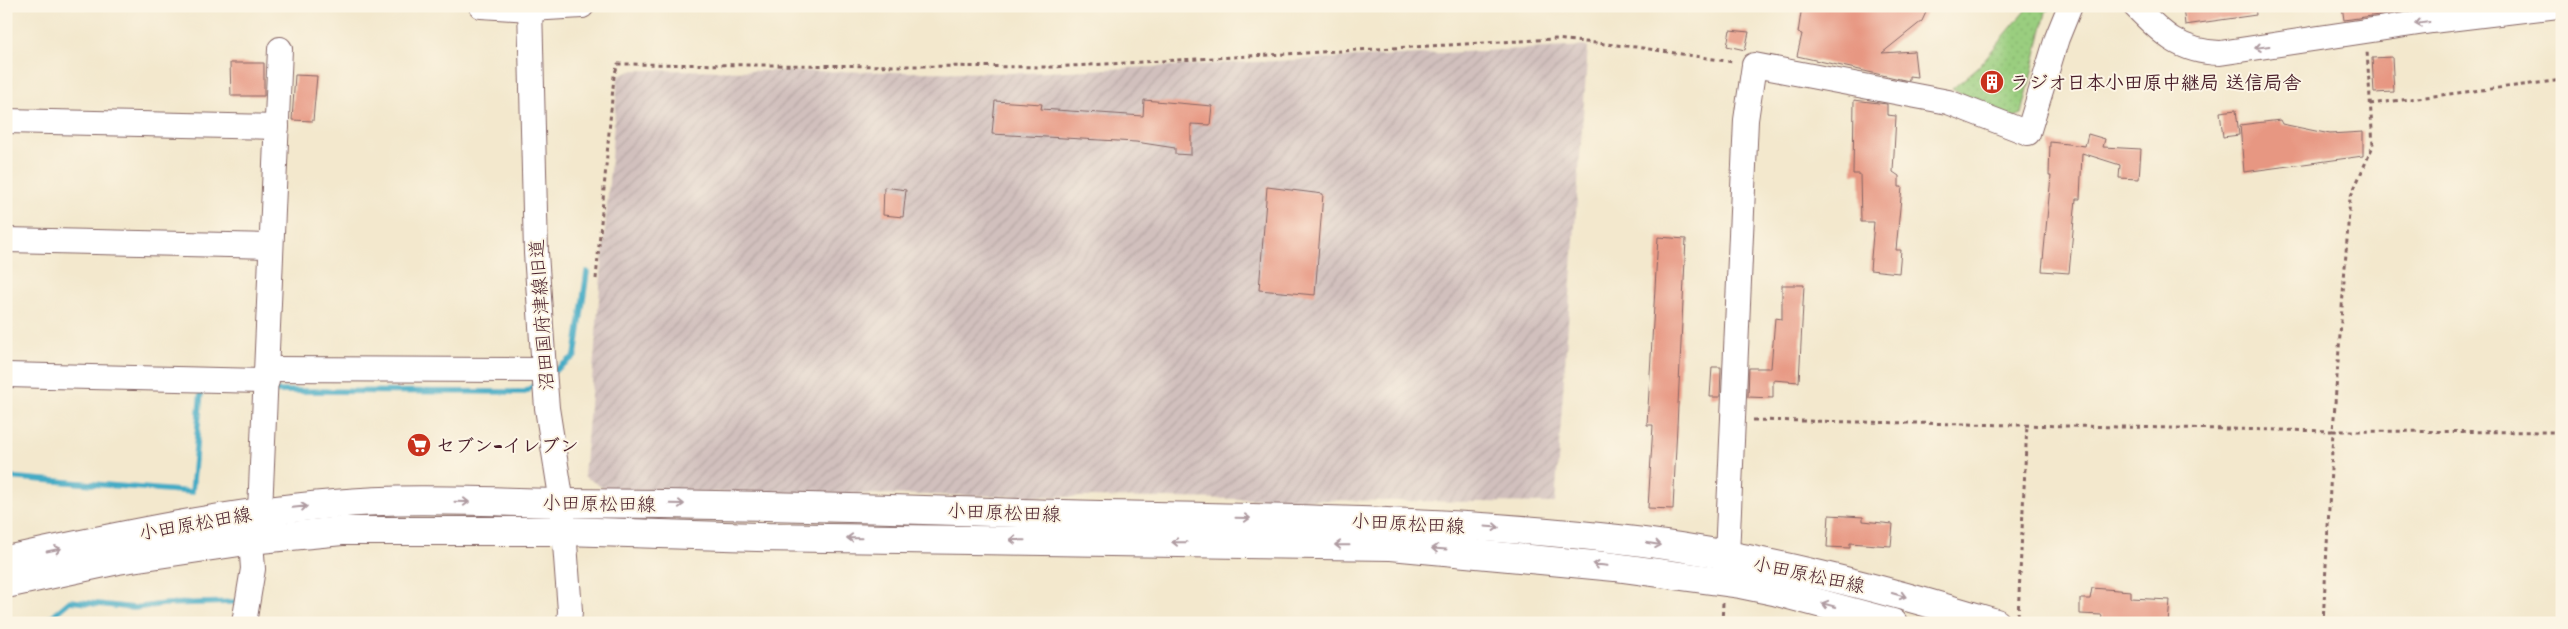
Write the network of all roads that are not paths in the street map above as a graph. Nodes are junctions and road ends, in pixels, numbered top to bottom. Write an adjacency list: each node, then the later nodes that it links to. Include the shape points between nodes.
1 (481, 6): 6 (street)
2 (582, 6): 6 (street)
3 (2070, 6): 20 (street, via 2028,133 1948,102 1754,65 1746,120)
4 (2135, 6): 5 (street, one-way to 4, via 2220,53 2188,47 2163,34)
5 (2558, 6)
6 (530, 8): 13 (street, 沼田国府津線旧道, via 536,253)
7 (280, 49): 9 (street)
8 (6, 122): 9 (street)
9 (277, 127): 11 (street)
10 (6, 240): 11 (street)
11 (271, 254): 12 (street); 15 (street)
12 (6, 256)
13 (544, 370): 15 (street); 16 (street, 沼田国府津線旧道)
14 (6, 375): 15 (street)
15 (267, 375): 17 (street)
16 (562, 503): 17 (main road, 小田原松田線, one-way to 16, via 339,503); 18 (street, 沼田国府津線旧道); 20 (main road, 小田原松田線, one-way to 20, via 1395,521 1647,542)
17 (260, 511): 21 (main road, 小田原松田線, one-way to 17)
18 (564, 531): 19 (main road, 小田原松田線, via 342,531); 24 (street, 沼田国府津線旧道); 25 (main road, 小田原松田線, one-way to 18, via 1740,584 1615,566 1450,550 1391,546)
19 (250, 540): 22 (main road, 小田原松田線, via 118,560); 23 (street, via 253,569)
20 (1727, 556): 26 (main road, 小田原松田線, one-way to 26, via 1846,580)
21 (6, 560)
22 (6, 584)
23 (244, 623)
24 (569, 623)
25 (1893, 623)
26 (1996, 623)

